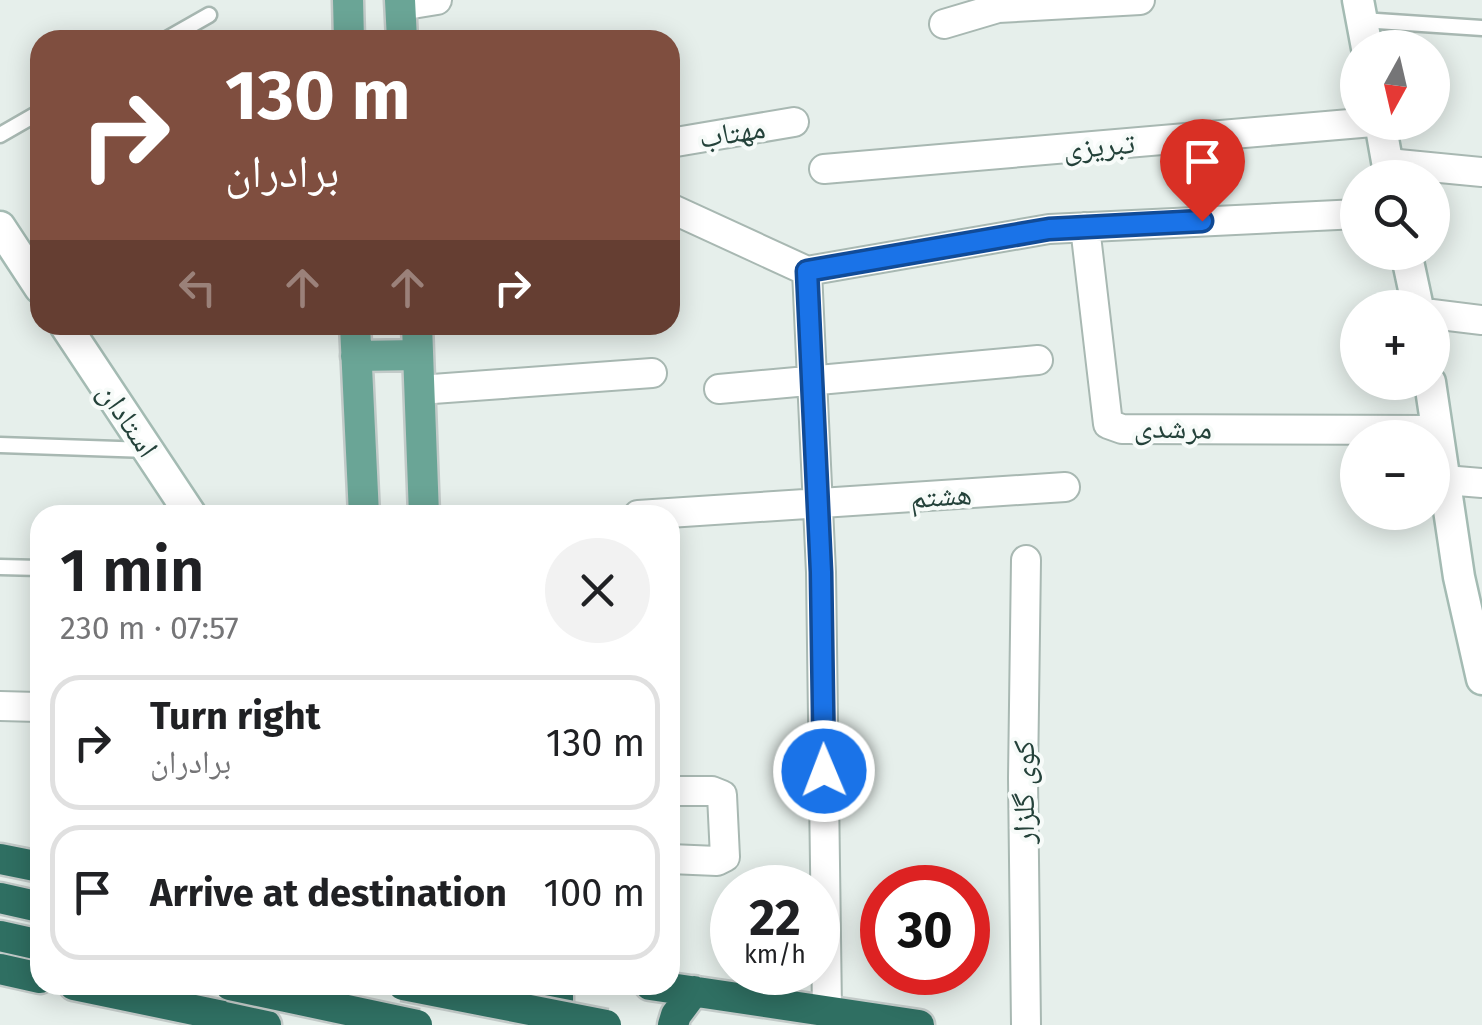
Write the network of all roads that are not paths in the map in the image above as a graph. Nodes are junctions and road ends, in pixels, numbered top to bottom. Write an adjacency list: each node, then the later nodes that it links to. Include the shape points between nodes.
1 (348, 0): 10 (main road)
2 (436, 0): 4 (street)
3 (1140, 0): 7 (street, via 998,8)
4 (400, 3): 11 (main road)
5 (209, 14): 9 (lane)
6 (1362, 22): 8 (lane)
7 (944, 24)
8 (1482, 28)
9 (181, 30)
10 (349, 30)
11 (401, 30)
12 (30, 118): 15 (lane)
13 (794, 122): 16 (street, مهتاب)
14 (1340, 125): 17 (street, تبریزی)
15 (0, 134)
16 (680, 141)
17 (824, 169)
18 (1450, 171): 19 (street)
19 (1482, 172)
20 (680, 213): 24 (street)
21 (1340, 215): 23 (street)
22 (0, 227): 25 (street)
23 (1086, 227): 24 (street); 38 (street, مرشدی, via 1108,424)
24 (807, 271): 35 (street)
25 (30, 273)
26 (1450, 316): 27 (street)
27 (1482, 320)
28 (72, 335): 40 (street, استادان)
29 (355, 335): 32 (main road)
30 (416, 335): 32 (main road)
31 (422, 335): 37 (main road)
32 (356, 356): 46 (main road)
33 (1038, 360): 35 (street)
34 (652, 372): 37 (street)
35 (812, 380): 36 (street); 48 (street)
36 (719, 389)
37 (420, 390): 47 (main road)
38 (1340, 429)
39 (0, 445): 40 (lane)
40 (148, 450): 45 (street, استادان)
41 (1450, 480): 42 (street)
42 (1482, 483)
43 (1065, 486): 48 (street, هشتم)
44 (1450, 500): 53 (street)
45 (184, 505)
46 (363, 505)
47 (424, 505)
48 (817, 506): 49 (street, هشتم); 75 (street)
49 (680, 513)
50 (1026, 560): 84 (street, کوی گلزار)
51 (0, 567): 52 (lane)
52 (30, 568)
53 (1470, 578): 54 (street)
54 (1482, 679)
55 (0, 706): 56 (street)
56 (30, 707)
57 (680, 791): 59 (street, via 722,795 727,848 716,861)
58 (0, 859): 60 (highway)
59 (680, 859)
60 (30, 865)
61 (0, 898): 62 (highway)
62 (30, 904)
63 (0, 936): 64 (highway)
64 (30, 942)
65 (0, 969): 66 (highway)
66 (30, 976)
67 (680, 989): 68 (highway)
68 (694, 991): 75 (highway); 82 (highway)
69 (120, 995): 76 (highway)
70 (248, 995): 76 (highway)
71 (277, 995): 79 (highway, bridge)
72 (395, 995): 78 (highway)
73 (452, 995): 81 (highway, bridge)
74 (558, 995): 80 (highway)
75 (827, 1010): 83 (highway)
76 (227, 1018): 77 (highway)
77 (266, 1025)
78 (392, 1025)
79 (418, 1025)
80 (558, 1025)
81 (606, 1025)
82 (673, 1025)
83 (918, 1025)
84 (1026, 1025)

